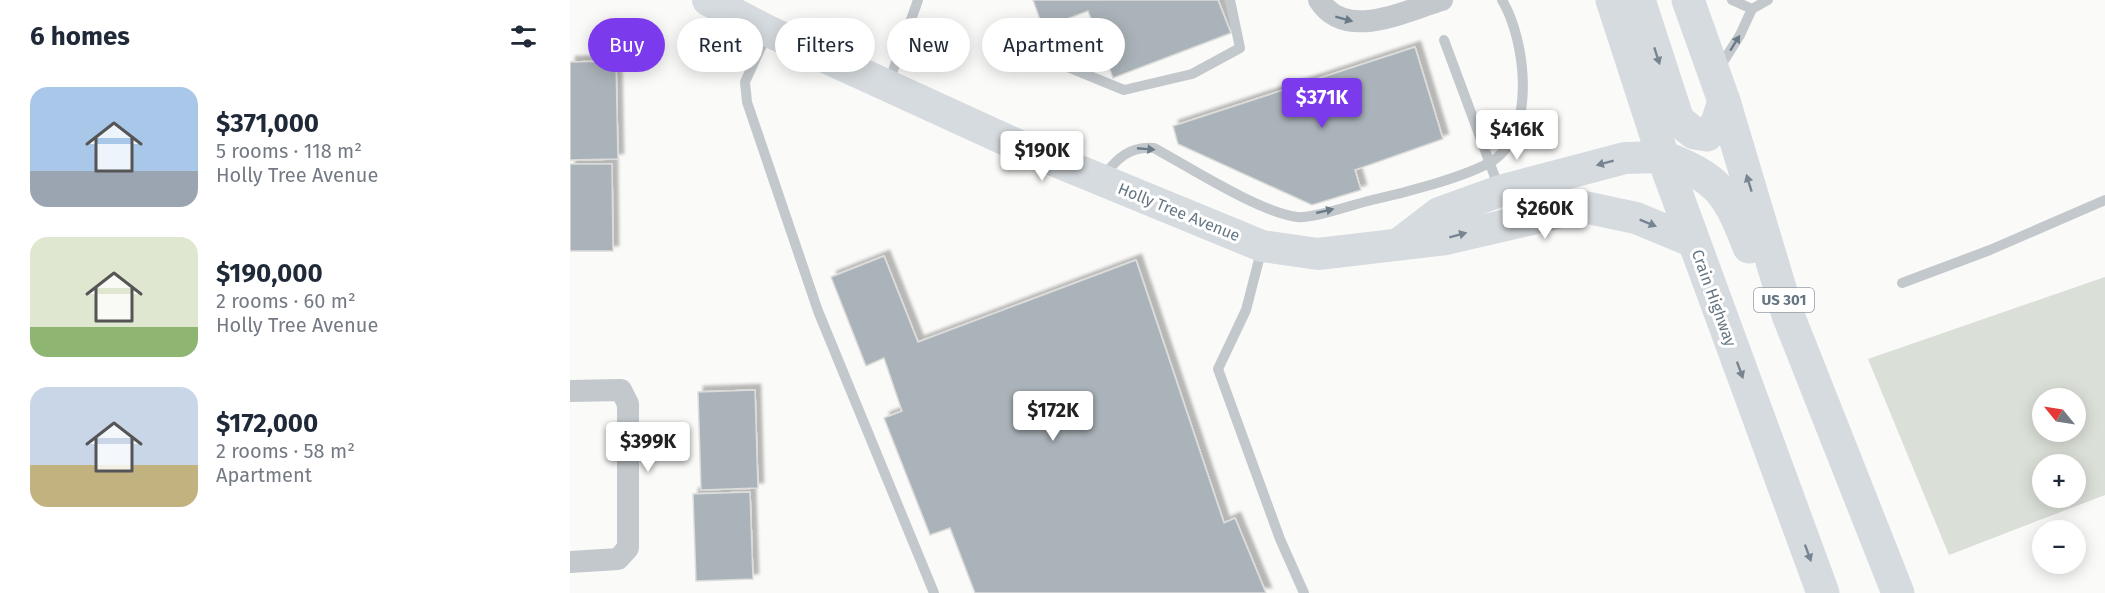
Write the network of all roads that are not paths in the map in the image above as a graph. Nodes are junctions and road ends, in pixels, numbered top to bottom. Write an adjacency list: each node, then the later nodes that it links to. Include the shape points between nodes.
1 (708, 0): 13 (street, Holly Tree Avenue)
2 (918, 0): 16 (lane)
3 (1230, 0): 15 (lane, via 1240,48 1192,74 1124,90)
4 (1319, 0): 5 (street, one-way to 5, via 1326,12 1340,20 1356,22 1377,20)
5 (1442, 0)
6 (1502, 0): 19 (lane, via 1523,67 1524,97 1510,142)
7 (1612, 0): 18 (highway, Crain Highway)
8 (1639, 0): 17 (highway, one-way to 17, via 1678,120 1694,133 1707,135 1717,123)
9 (1688, 0): 17 (highway, US 301)
10 (1732, 0): 12 (lane)
11 (1768, 0): 12 (lane)
12 (1752, 9): 17 (lane, one-way to 12)
13 (768, 31): 16 (street, Holly Tree Avenue); 30 (lane, via 745,82 747,102 818,311)
14 (1444, 39): 19 (lane)
15 (1080, 72)
16 (888, 86): 20 (street, Holly Tree Avenue)
17 (1720, 88): 29 (highway, US 301, one-way to 17, via 1788,315)
18 (1663, 157): 21 (street, Holly Tree Avenue, one-way to 21, via 1625,158); 23 (highway, Crain Highway); 29 (highway, via 1706,176 1720,188 1736,212 1835,486)
19 (1489, 163): 20 (lane, one-way to 19, via 1113,164 1138,147 1154,148 1263,206 1299,217 1383,198); 21 (lane)
20 (1101, 180): 25 (street, Holly Tree Avenue)
21 (1500, 191): 24 (street, Holly Tree Avenue, via 1439,213)
22 (2105, 200): 26 (lane)
23 (1694, 242): 24 (street, Holly Tree Avenue, one-way to 23, via 1446,238 1584,207 1636,219); 32 (highway, Crain Highway, one-way to 32)
24 (1400, 243): 25 (street, Holly Tree Avenue, via 1318,254)
25 (1262, 246): 31 (lane, via 1246,310 1218,369 1280,539)
26 (1902, 283)
27 (570, 391): 28 (street, via 621,390 628,404 628,548 618,560)
28 (570, 562)
29 (1893, 581)
30 (934, 593)
31 (1304, 593)
32 (1823, 593)

